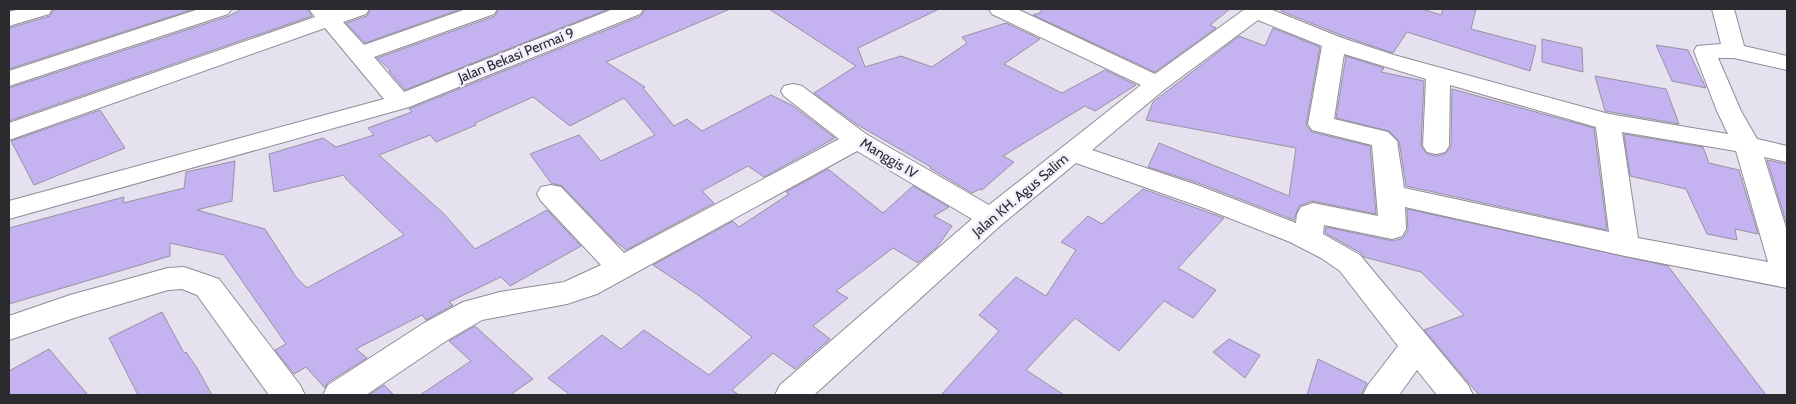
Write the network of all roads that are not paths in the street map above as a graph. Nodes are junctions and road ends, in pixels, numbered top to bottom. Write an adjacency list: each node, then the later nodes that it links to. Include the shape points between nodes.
1 (41, 9): 10 (street)
2 (220, 9): 16 (street)
3 (358, 9): 9 (street)
4 (486, 9): 13 (street)
5 (632, 9): 19 (street, Jalan Bekasi Permai 9)
6 (1000, 9): 17 (street)
7 (1723, 9): 12 (street)
8 (1258, 10): 11 (street); 17 (street, Jalan KH. Agus Salim)
9 (324, 14): 13 (street); 21 (street)
10 (9, 18)
11 (1334, 43): 15 (street); 28 (street, via 1321,124 1384,142)
12 (1734, 51): 14 (street); 23 (street, via 1705,51 1729,111)
13 (360, 55): 19 (street)
14 (1787, 63)
15 (1438, 74): 20 (street); 24 (street)
16 (9, 79)
17 (1157, 84): 25 (street, Jalan KH. Agus Salim)
18 (793, 91): 22 (street, Manggis IV)
19 (400, 102): 29 (street, Jalan Bekasi Permai 9)
20 (1608, 122): 23 (street); 32 (street)
21 (9, 132)
22 (857, 140): 30 (street, Manggis IV); 33 (street)
23 (1747, 145): 26 (street); 34 (street)
24 (1436, 146)
25 (1072, 152): 30 (street, Jalan KH. Agus Salim); 31 (street, via 1219,203)
26 (1787, 154)
27 (551, 194): 33 (street)
28 (1391, 195): 31 (street, via 1392,229 1313,213); 32 (street)
29 (9, 210)
30 (991, 218): 39 (street, Jalan KH. Agus Salim)
31 (1308, 239): 36 (street, via 1350,262)
32 (1625, 246): 34 (street)
33 (621, 268): 38 (street, via 567,293 474,310)
34 (1787, 277)
35 (9, 328): 37 (street, via 168,279 184,278 208,287)
36 (1416, 346): 40 (street); 41 (street)
37 (288, 395)
38 (340, 395)
39 (792, 395)
40 (1380, 395)
41 (1456, 395)

